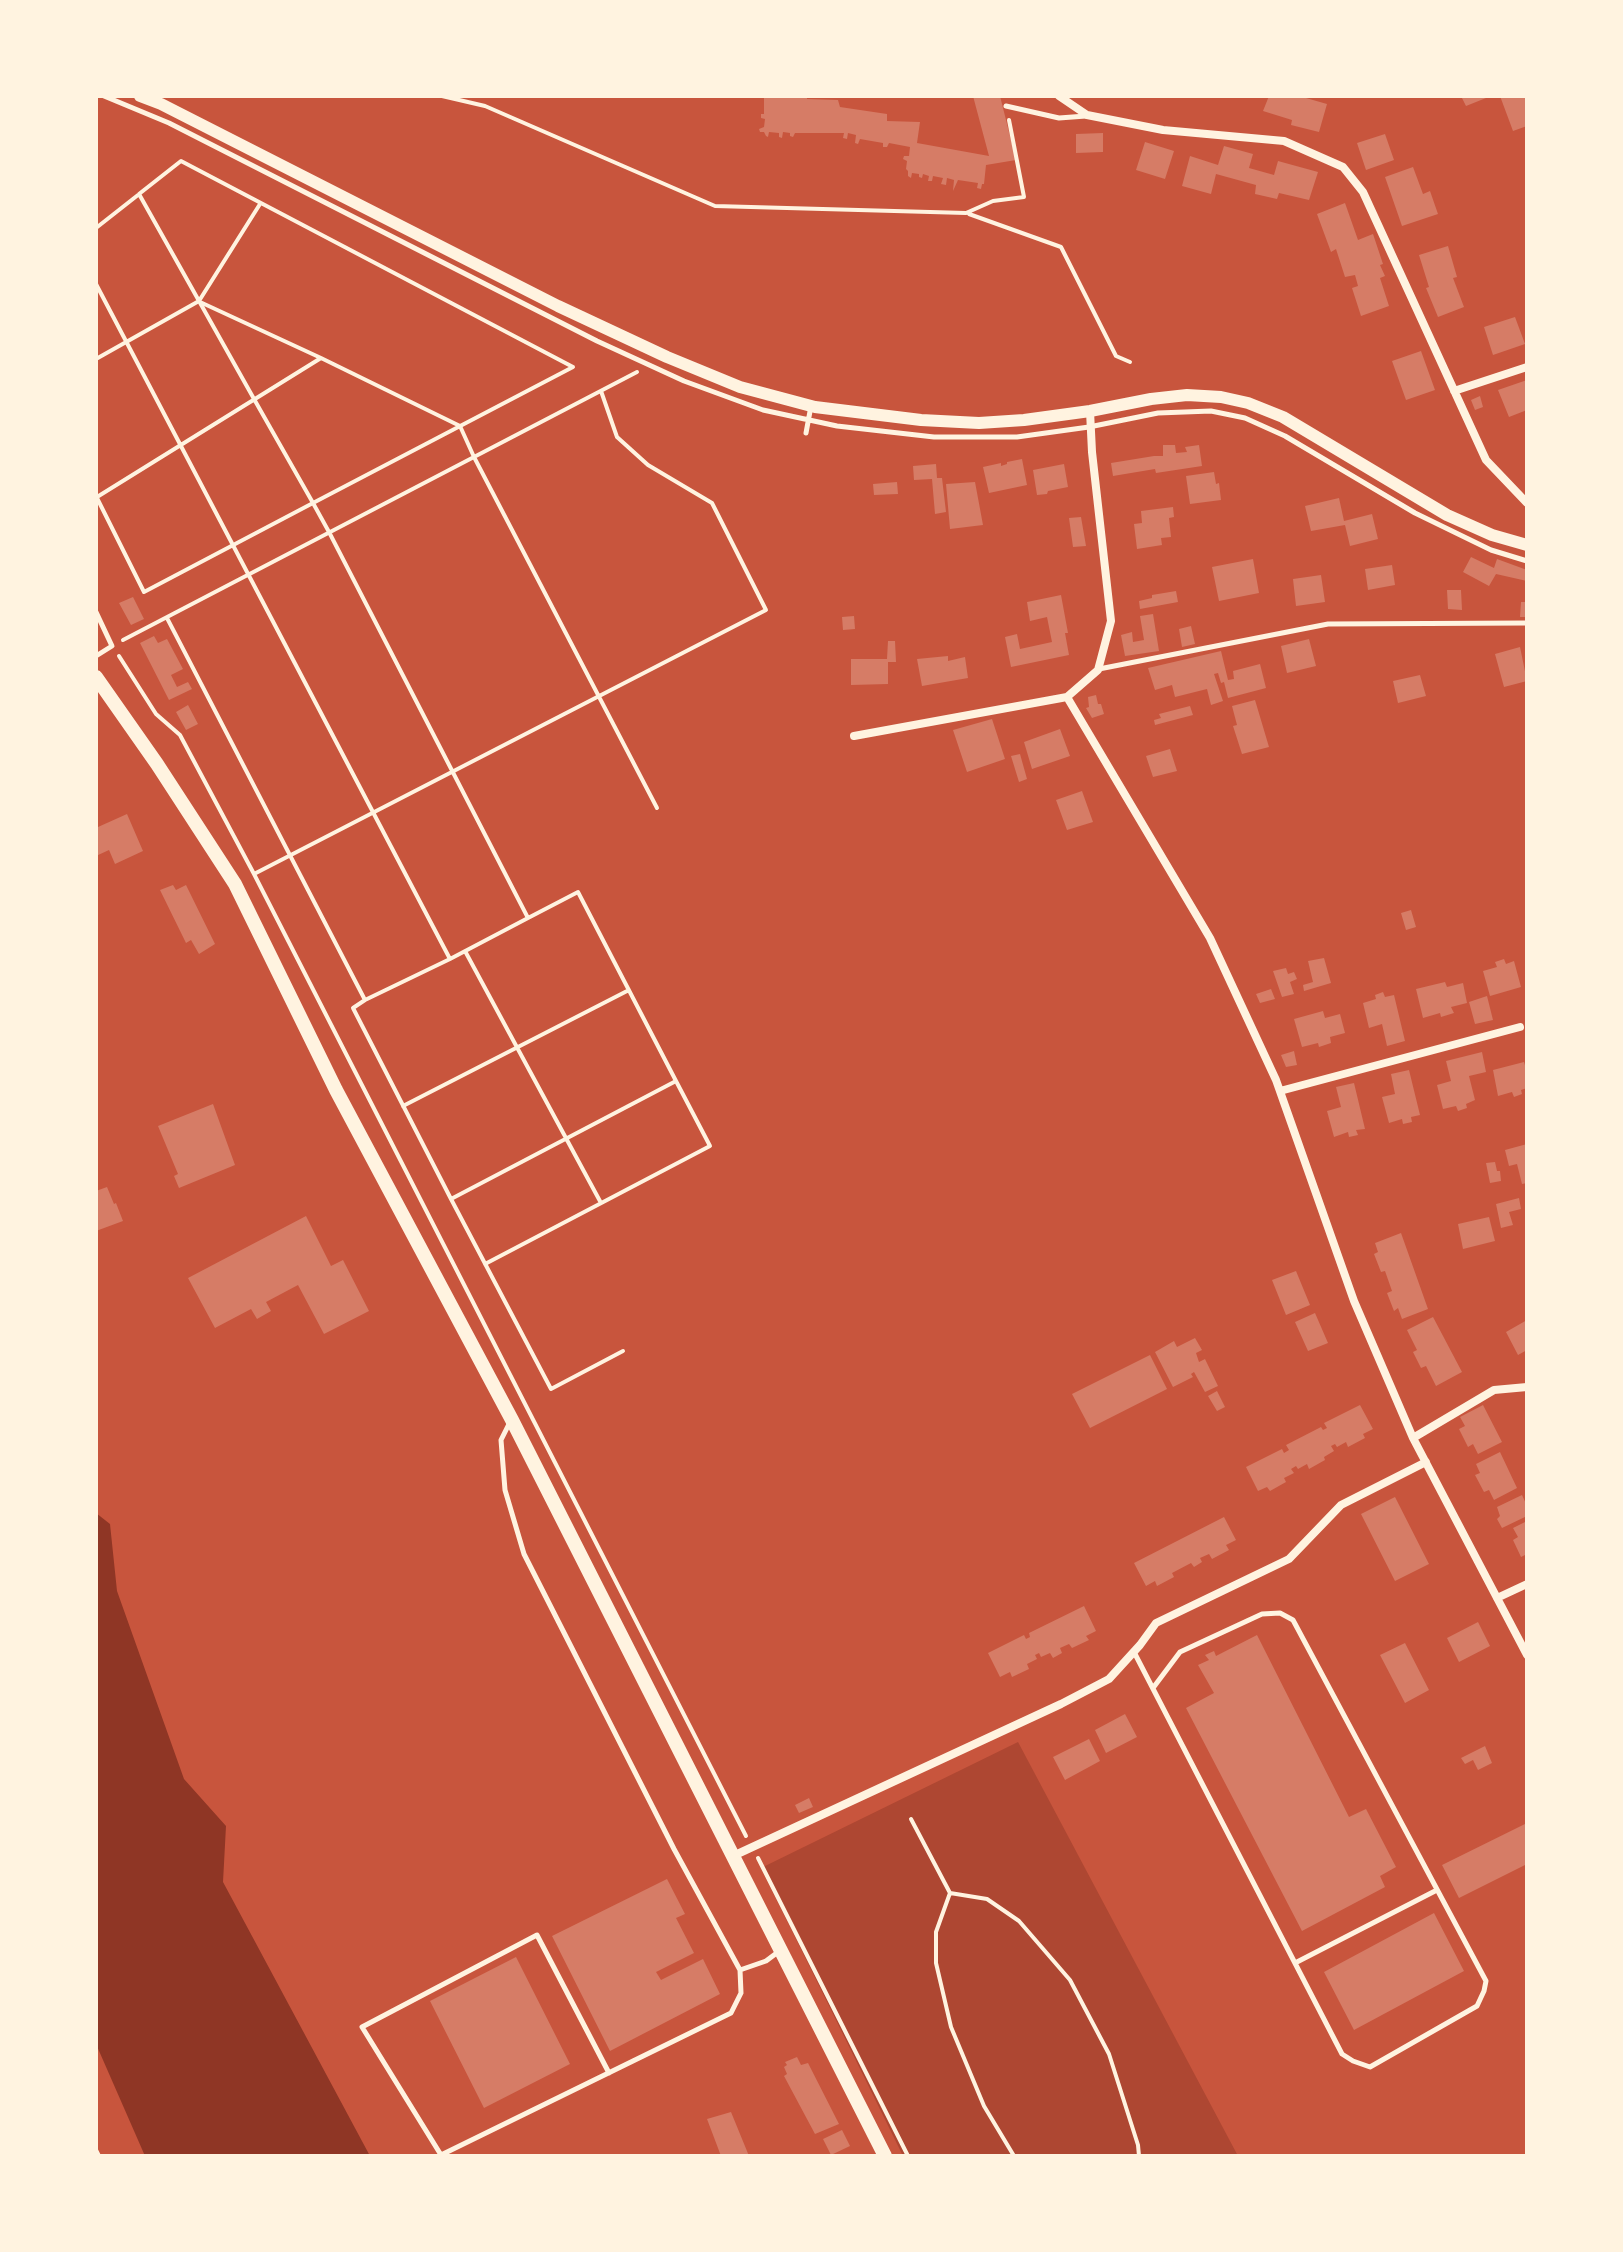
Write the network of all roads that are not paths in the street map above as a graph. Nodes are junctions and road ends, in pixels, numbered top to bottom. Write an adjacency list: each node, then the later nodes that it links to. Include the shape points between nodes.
1 (104, 96): 10 (lane, via 169,123 684,381 763,410)
2 (140, 96): 8 (street, via 667,357 740,387)
3 (1059, 96): 5 (street)
4 (1006, 106): 5 (lane, via 1059,118)
5 (1087, 115): 7 (street, via 1163,130 1284,141 1343,167 1363,192)
6 (1527, 367): 7 (street)
7 (1454, 391): 13 (street, via 1486,460)
8 (811, 406): 9 (street, via 979,423); 10 (lane)
9 (1090, 411): 11 (street); 14 (street, via 1187,395 1248,403 1283,417 1447,515)
10 (809, 420): 11 (lane, via 934,437 1017,437); 12 (lane)
11 (1089, 427): 15 (lane, via 1171,412 1211,411 1245,418 1415,513 1491,550); 19 (street, via 1111,621)
12 (806, 433)
13 (1527, 503)
14 (1527, 545)
15 (1527, 561)
16 (96, 612): 18 (lane, via 112,646)
17 (1527, 623): 19 (lane, via 1328,624)
18 (96, 656)
19 (1098, 670): 21 (street)
20 (96, 677): 26 (main road, via 235,884 336,1090)
21 (1067, 697): 22 (street); 24 (street, via 1210,938)
22 (854, 736)
23 (1520, 1027): 24 (street)
24 (1280, 1091): 27 (street, via 1354,1301)
25 (1527, 1387): 27 (street, via 1494,1390)
26 (512, 1420): 34 (main road); 38 (lane, via 501,1440 505,1490 524,1554)
27 (1413, 1438): 28 (street)
28 (1426, 1462): 30 (street); 31 (street, via 1341,1505 1289,1559 1156,1623)
29 (1527, 1584): 30 (street)
30 (1497, 1598): 32 (street)
31 (1134, 1652): 33 (lane); 34 (street, via 1109,1679 1061,1704)
32 (1527, 1655)
33 (1153, 1688): 35 (lane, via 1180,1652 1262,1614 1280,1613 1293,1620); 37 (lane)
34 (733, 1856): 36 (main road)
35 (1437, 1890): 37 (lane); 37 (lane, via 1486,1981 1484,1991 1477,2006 1370,2067 1342,2054)
36 (781, 1950): 38 (lane); 40 (main road)
37 (1295, 1963)
38 (740, 1970): 39 (lane, via 741,1993 731,2013)
39 (609, 2073): 39 (lane, via 441,2155 362,2027 537,1935)
40 (885, 2156)

